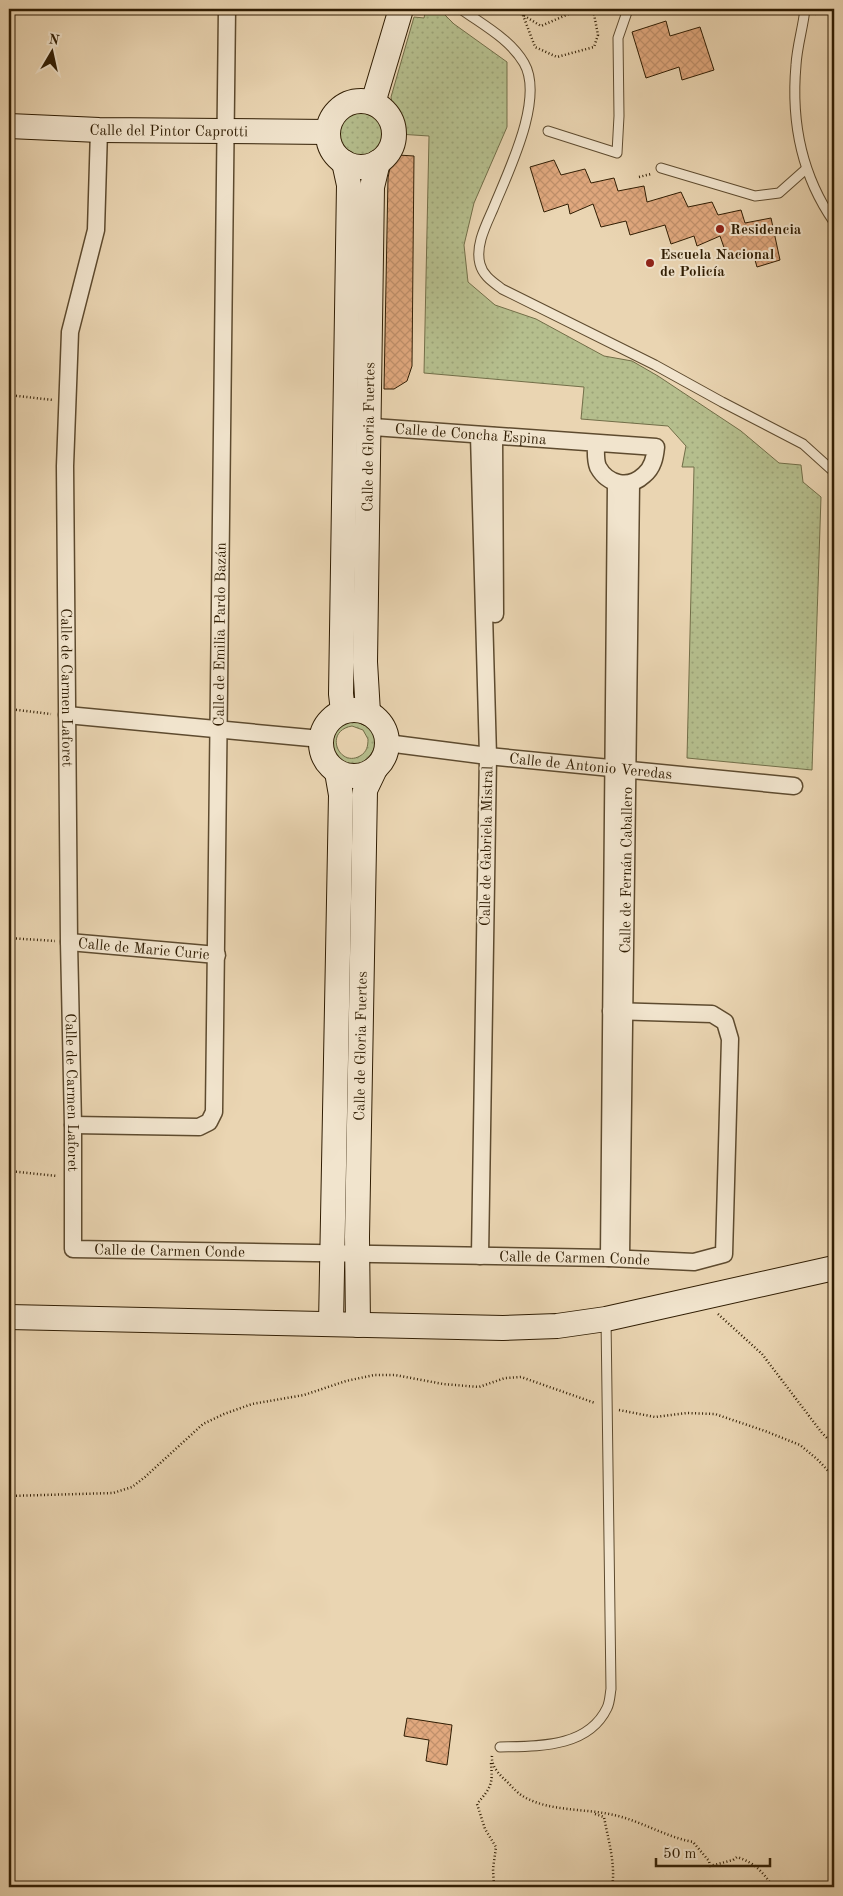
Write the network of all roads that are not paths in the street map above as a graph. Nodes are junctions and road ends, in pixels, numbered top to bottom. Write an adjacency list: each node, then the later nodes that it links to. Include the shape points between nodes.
1 (219, 9): 11 (street, Calle de Emilia Pardo Bazán)
2 (227, 9): 11 (street, Calle de Emilia Pardo Bazán)
3 (401, 9): 7 (street)
4 (461, 9): 22 (lane, via 512,46 525,65 530,84 520,144 481,244 480,263 486,276 502,289 655,364 803,444)
5 (631, 9): 10 (lane, via 618,38 617,153)
6 (805, 9): 16 (lane, via 795,90 797,127)
7 (373, 103): 12 (street, via 363,101 343,106 332,118); 14 (street, via 389,116 394,136 386,155)
8 (9, 126): 9 (street, Calle del Pintor Caprotti)
9 (99, 130): 11 (street, Calle del Pintor Caprotti); 26 (street, Calle de Carmen Laforet, via 96,230 70,332 65,466)
10 (548, 130)
11 (222, 132): 12 (street, Calle del Pintor Caprotti); 27 (street, Calle de Emilia Pardo Bazán)
12 (328, 132): 13 (street, via 332,149)
13 (344, 162): 14 (street, via 361,166); 18 (street, Calle de Gloria Fuertes, via 349,185)
14 (378, 162): 19 (street, Calle de Gloria Fuertes, via 372,187)
15 (661, 168): 16 (lane, via 755,196 779,193)
16 (806, 169): 17 (lane, via 821,203)
17 (834, 222)
18 (346, 424): 19 (street, Calle de Concha Espina); 24 (street, Calle de Gloria Fuertes)
19 (369, 427): 20 (street, Calle de Concha Espina); 25 (street, Calle de Gloria Fuertes, via 365,662)
20 (487, 436): 21 (street, Calle de Concha Espina); 30 (street, Calle de Gabriela Mistral)
21 (596, 443): 23 (street, via 597,465 605,476); 23 (street, Calle de Concha Espina, via 656,447 654,460 645,475)
22 (834, 472)
23 (623, 483): 32 (street, Calle de Fernán Caballero)
24 (343, 711): 25 (street); 28 (street, via 328,722)
25 (368, 713): 29 (street, via 382,725)
26 (67, 716): 27 (street); 35 (street, Calle de Carmen Laforet)
27 (213, 729): 28 (street); 36 (street, Calle de Emilia Pardo Bazán)
28 (321, 739): 33 (street, via 324,758)
29 (387, 743): 30 (street, Calle de Antonio Veredas); 31 (street, via 384,757)
30 (491, 756): 32 (street, Calle de Antonio Veredas); 42 (street, Calle de Gabriela Mistral)
31 (375, 769): 33 (street, via 360,776); 41 (street, Calle de Gloria Fuertes, via 366,790)
32 (620, 769): 34 (street, Calle de Antonio Veredas); 37 (street, Calle de Fernán Caballero)
33 (337, 772): 40 (street, Calle de Gloria Fuertes, via 341,795)
34 (794, 786)
35 (69, 942): 36 (street, Calle de Marie Curie); 38 (street, Calle de Carmen Laforet)
36 (213, 954): 38 (street, Calle de Emilia Pardo Bazán, via 201,1115 195,1118)
37 (618, 1012): 43 (street, Calle de Fernán Caballero); 43 (street, Calle de Carmen Conde, via 712,1014 725,1022 730,1039 724,1254 694,1262)
38 (73, 1120): 39 (street, Calle de Carmen Laforet)
39 (72, 1249): 40 (street, Calle de Carmen Conde)
40 (332, 1254): 41 (street, Calle de Carmen Conde); 47 (street, Calle de Gloria Fuertes)
41 (357, 1254): 42 (street, Calle de Carmen Conde); 48 (street, Calle de Gloria Fuertes)
42 (485, 1256): 43 (street, Calle de Carmen Conde)
43 (615, 1258)
44 (834, 1268): 46 (street)
45 (9, 1317): 47 (street)
46 (606, 1319): 48 (street, via 557,1326 503,1328); 49 (lane, via 611,1688 608,1707 594,1726 574,1739 542,1746)
47 (331, 1324): 48 (street)
48 (358, 1325)
49 (500, 1747)

